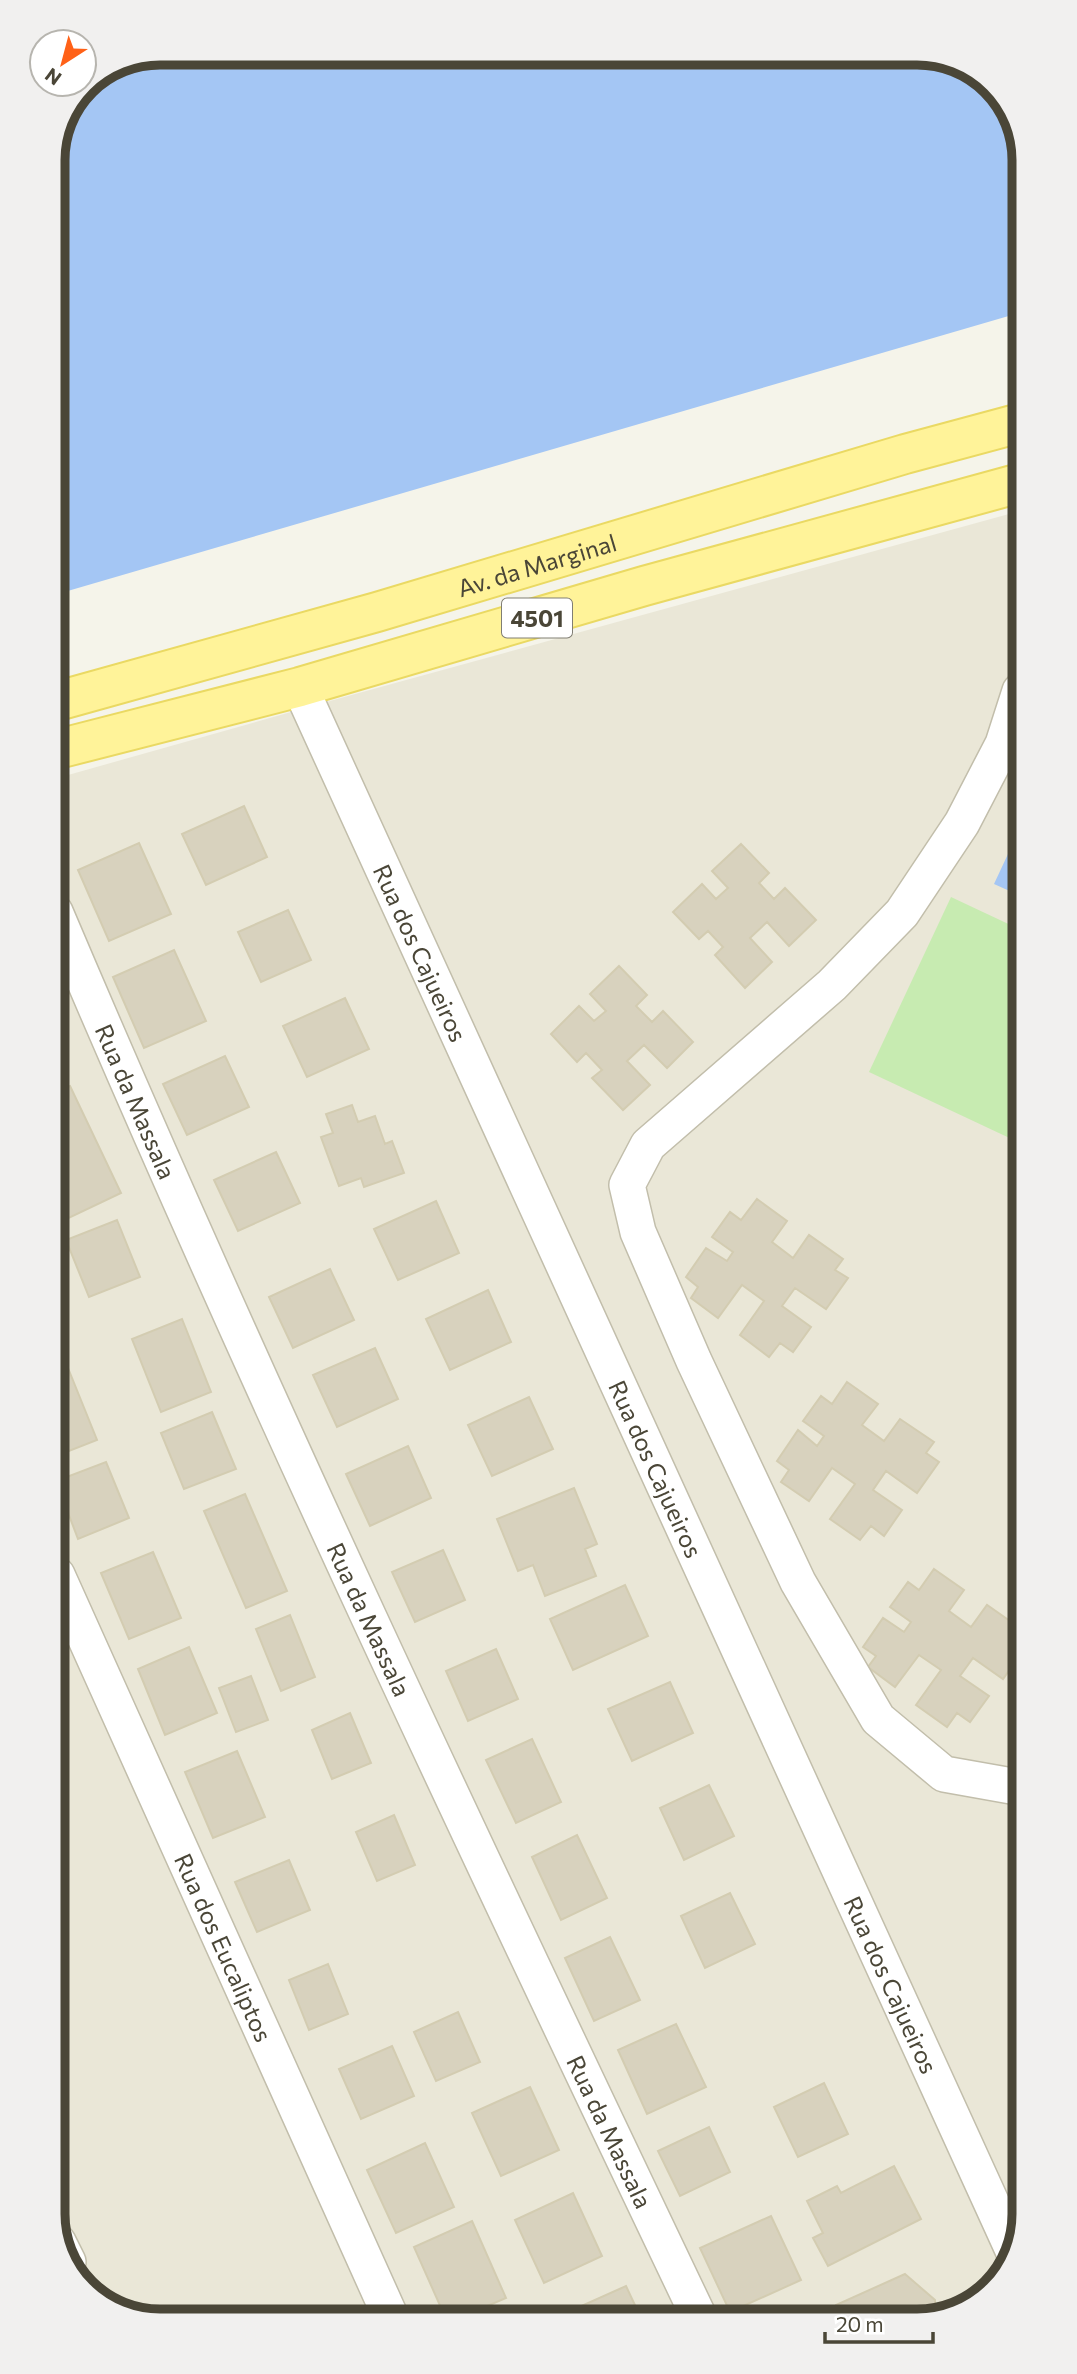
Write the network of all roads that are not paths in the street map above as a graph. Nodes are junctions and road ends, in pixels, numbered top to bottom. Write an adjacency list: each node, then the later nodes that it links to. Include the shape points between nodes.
1 (1012, 425): 4 (main road, Av. da Marginal / 4501)
2 (1012, 485): 3 (main road, 4501)
3 (300, 687): 6 (main road, 4501); 10 (street, Rua dos Cajueiros)
4 (65, 699)
5 (1012, 716): 9 (street, via 1003,744 962,822 902,913 832,985 648,1145 627,1185 638,1232 780,1545 878,1719 944,1774)
6 (65, 747)
7 (65, 936): 12 (street, Rua da Massala, via 159,1157 337,1551)
8 (65, 1593): 11 (street, Rua dos Eucaliptos)
9 (1012, 1786)
10 (1008, 2240)
11 (387, 2309)
12 (695, 2309)

